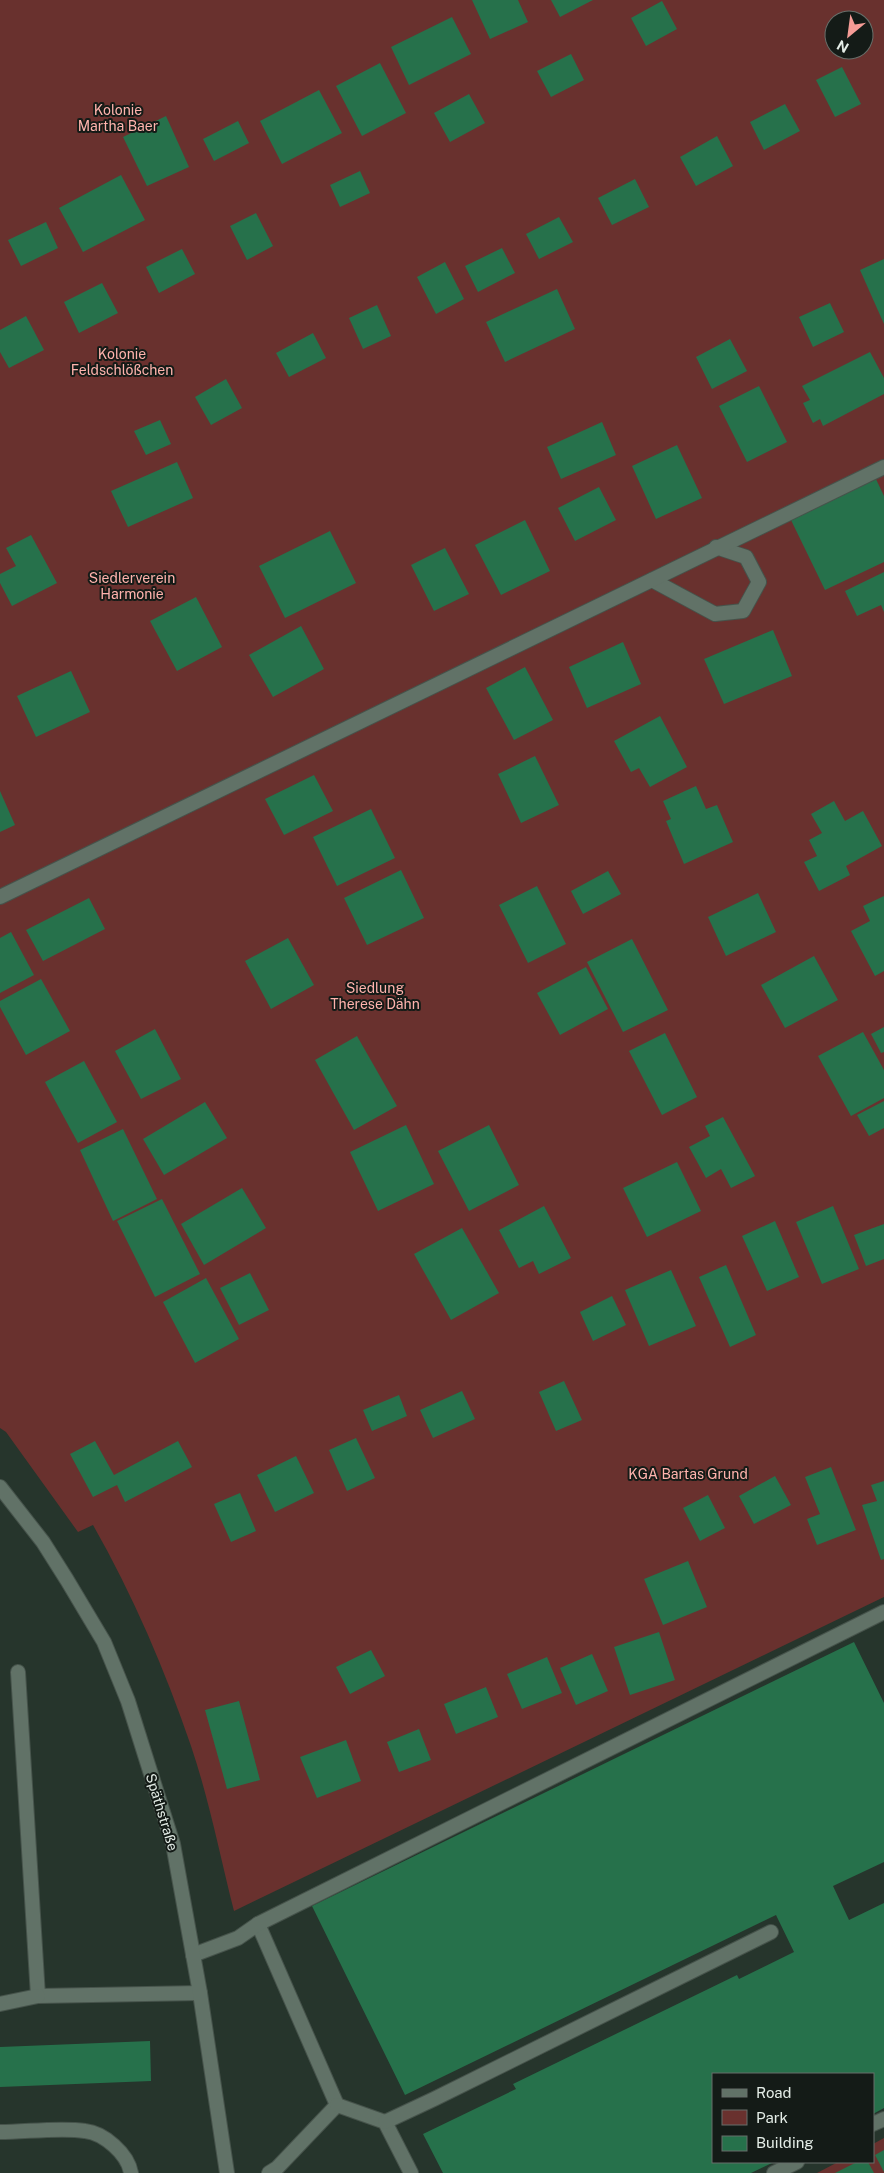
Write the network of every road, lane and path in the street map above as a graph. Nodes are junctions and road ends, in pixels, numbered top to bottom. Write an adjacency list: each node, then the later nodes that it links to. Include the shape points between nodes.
1 (884, 467): 2 (street)
2 (716, 547): 3 (street); 3 (street, via 746,557 759,582 743,611 715,614)
3 (652, 580): 4 (street)
4 (0, 897)
5 (0, 1487): 10 (street, Späthstraße, via 42,1542 104,1642 128,1701 173,1844)
6 (884, 1612): 8 (street)
7 (18, 1672): 12 (street)
8 (258, 1924): 10 (street, via 238,1938); 14 (street)
9 (771, 1932): 15 (street)
10 (193, 1955): 11 (street, Späthstraße)
11 (200, 1993): 12 (street); 19 (street, Späthstraße)
12 (38, 1996): 13 (street)
13 (0, 2004)
14 (337, 2105): 15 (street); 20 (street)
15 (385, 2122): 21 (street)
16 (0, 2132): 18 (street, via 86,2131 116,2148 130,2164)
17 (795, 2163): 22 (street)
18 (131, 2173)
19 (227, 2173)
20 (269, 2173)
21 (411, 2173)
22 (774, 2173)

